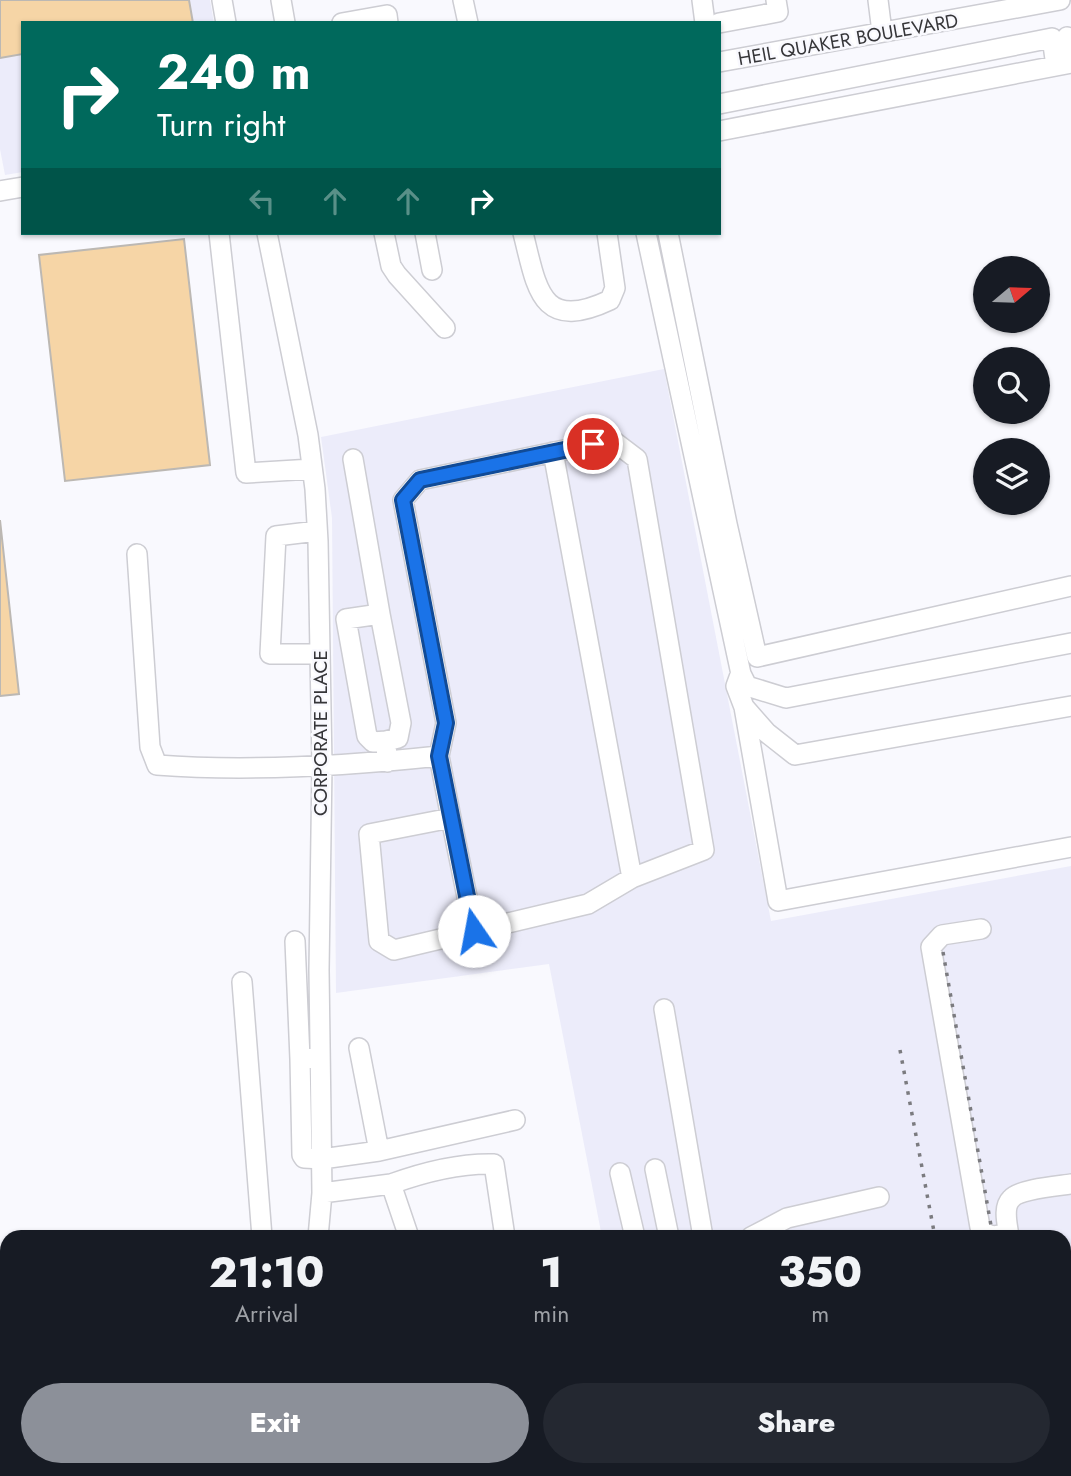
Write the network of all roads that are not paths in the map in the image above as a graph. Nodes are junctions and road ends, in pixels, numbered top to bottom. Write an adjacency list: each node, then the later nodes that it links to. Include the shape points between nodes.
1 (222, 0): 9 (street)
2 (281, 0): 10 (street)
3 (463, 0): 12 (street)
4 (702, 0): 13 (street)
5 (776, 0): 14 (street, via 778,12)
6 (878, 0): 15 (street)
7 (1060, 0): 15 (street, HEIL QUAKER BOULEVARD)
8 (386, 13): 11 (street)
9 (226, 21)
10 (285, 21)
11 (351, 21)
12 (468, 21)
13 (705, 21)
14 (721, 23)
15 (882, 32): 17 (street, HEIL QUAKER BOULEVARD)
16 (1067, 37): 18 (street)
17 (721, 62)
18 (1064, 64): 19 (street, via 1052,38); 20 (street)
19 (721, 104)
20 (721, 131)
21 (21, 187): 22 (street)
22 (0, 191)
23 (219, 235): 35 (street, via 246,473)
24 (267, 235): 35 (street, CORPORATE PLACE)
25 (384, 235): 32 (street, via 391,266)
26 (425, 235): 31 (street)
27 (524, 235): 28 (street, via 539,292 561,312 594,308 610,300 615,288)
28 (607, 235)
29 (646, 235): 43 (street)
30 (668, 235): 38 (street, via 757,657)
31 (432, 270)
32 (445, 328)
33 (553, 452): 48 (street, via 420,480 403,500 446,723); 53 (street); 53 (street, via 612,440 637,459 704,850)
34 (353, 459): 39 (street)
35 (312, 469): 36 (street, CORPORATE PLACE)
36 (317, 531): 42 (street, CORPORATE PLACE); 42 (street, via 276,536 270,654)
37 (137, 554): 50 (street, via 150,747 157,765)
38 (1071, 586)
39 (380, 614): 47 (street, via 401,723 398,738); 47 (street, via 346,619 367,736 373,742)
40 (1071, 632): 44 (street, via 786,688)
41 (1071, 643): 44 (street, via 786,698)
42 (320, 654): 50 (street, CORPORATE PLACE)
43 (741, 674): 44 (street, via 747,686); 46 (street, via 736,686)
44 (774, 696): 46 (street, via 767,705)
45 (1071, 706): 46 (street, via 795,755)
46 (744, 707): 52 (street, via 778,901)
47 (386, 741): 49 (street)
48 (439, 756): 49 (street); 51 (street)
49 (387, 762): 50 (street)
50 (322, 765): 60 (street, CORPORATE PLACE)
51 (451, 818): 55 (street); 55 (street, via 369,834 379,942 394,950)
52 (1071, 847)
53 (632, 878): 55 (street, via 588,904)
54 (981, 929): 79 (street, via 942,935 931,947)
55 (474, 931)
56 (295, 941): 61 (street)
57 (242, 982): 71 (street)
58 (664, 1009): 77 (street)
59 (359, 1048): 63 (street)
60 (320, 1057): 61 (street); 64 (street, CORPORATE PLACE)
61 (300, 1059): 64 (street, via 302,1155)
62 (515, 1120): 63 (street)
63 (379, 1152): 64 (street)
64 (322, 1159): 69 (street, CORPORATE PLACE)
65 (655, 1169): 76 (street)
66 (620, 1173): 75 (street)
67 (391, 1184): 69 (street); 73 (street); 74 (street, via 469,1164 495,1164)
68 (1071, 1184): 80 (street, via 1009,1199)
69 (323, 1193): 72 (street, CORPORATE PLACE)
70 (879, 1197): 78 (street, via 787,1218)
71 (261, 1230)
72 (319, 1230)
73 (407, 1230)
74 (504, 1230)
75 (633, 1230)
76 (668, 1230)
77 (702, 1230)
78 (764, 1230)
79 (982, 1230)
80 (1009, 1230)

